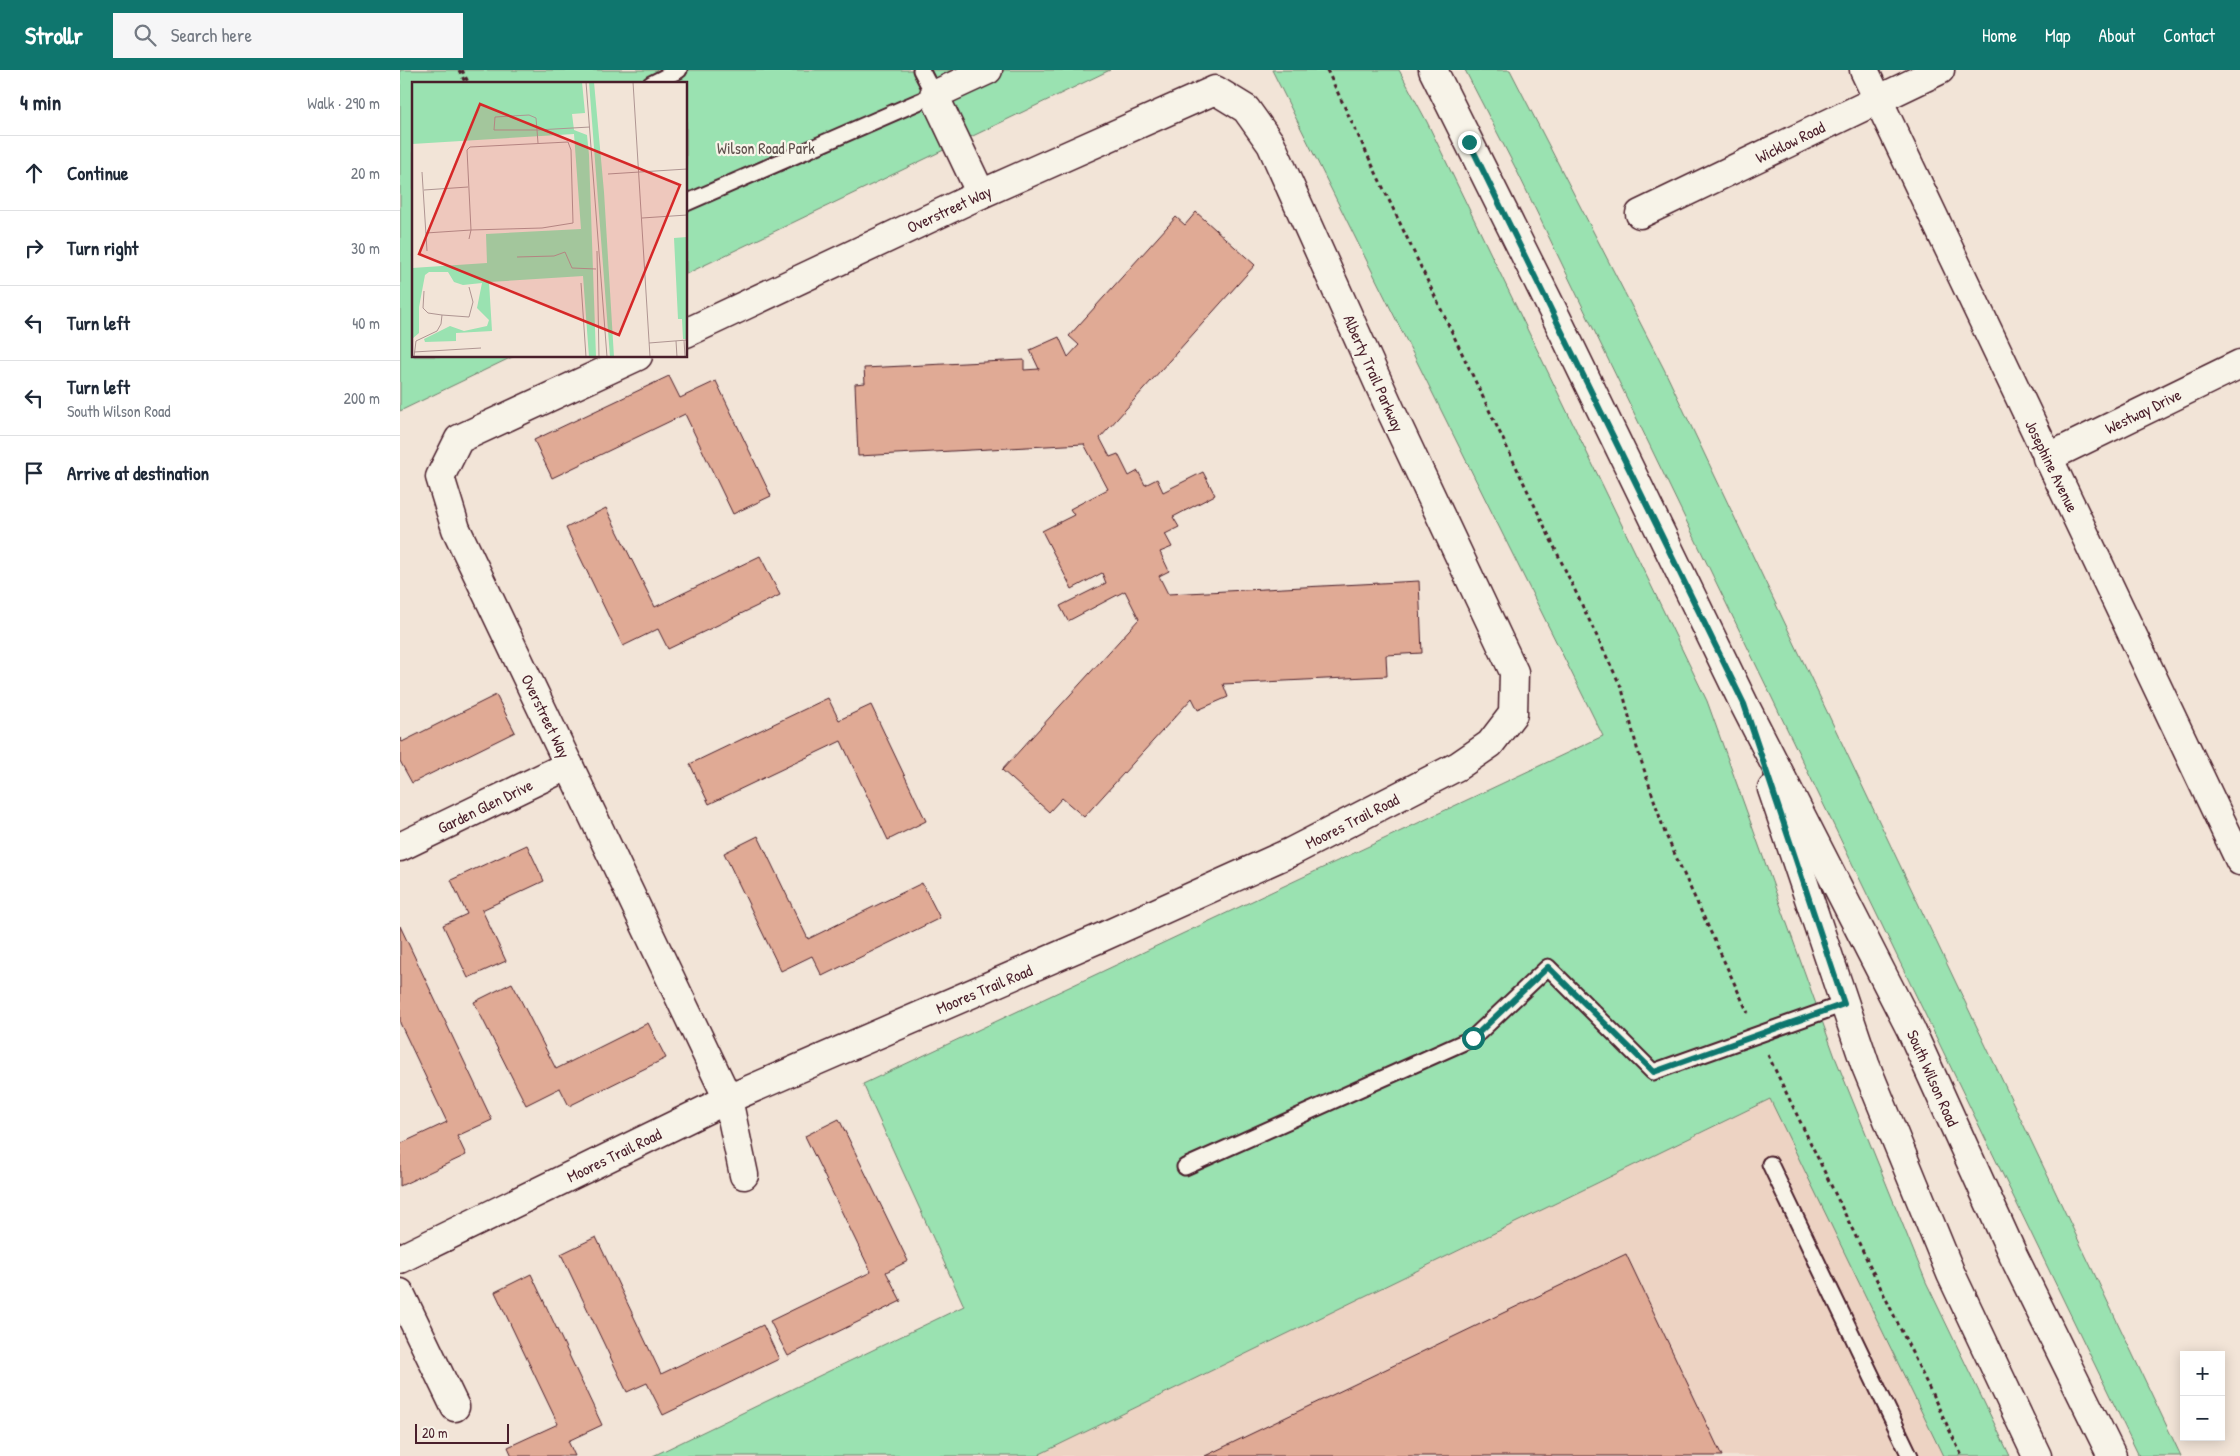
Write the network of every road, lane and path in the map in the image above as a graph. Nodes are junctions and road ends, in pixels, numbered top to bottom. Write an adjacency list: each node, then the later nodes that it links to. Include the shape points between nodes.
1 (461, 70): 9 (path)
2 (679, 70): 10 (lane)
3 (921, 70): 12 (lane)
4 (988, 70): 12 (street)
5 (1327, 70): 27 (path, via 1622,689 1637,748 1665,833)
6 (1433, 70): 22 (street, South Wilson Road, via 1558,319)
7 (1864, 70): 13 (street, Josephine Avenue)
8 (1940, 70): 13 (street, Wicklow Road)
9 (466, 82)
10 (655, 82)
11 (1215, 90): 14 (street, Overstreet Way); 21 (street, Alberty Trail Parkway, via 1246,109 1272,144 1391,411)
12 (934, 96): 14 (street); 15 (lane)
13 (1878, 100): 16 (street, Wicklow Road); 20 (street, Josephine Avenue)
14 (981, 194): 17 (street, Overstreet Way)
15 (688, 202)
16 (1640, 214)
17 (688, 332)
18 (634, 358): 23 (street, Overstreet Way, via 459,439 440,477 456,529)
19 (2240, 364): 20 (street, Westway Drive)
20 (2047, 458): 25 (street, Josephine Avenue)
21 (1514, 672): 28 (street, Moores Trail Road, via 1513,714 1490,744 1458,766 1291,852)
22 (1744, 704): 26 (street, South Wilson Road); 38 (street, South Wilson Road, via 1911,1030 2013,1256)
23 (569, 765): 24 (street, Garden Glen Drive); 28 (street, Overstreet Way)
24 (400, 847)
25 (2240, 861)
26 (1844, 1004): 27 (lane); 37 (street, South Wilson Road, via 1865,1064 1951,1274)
27 (1758, 1035): 30 (lane, via 1654,1072 1548,967 1473,1038); 36 (path)
28 (728, 1099): 31 (street, Overstreet Way); 32 (street, Moores Trail Road)
29 (1770, 1164): 35 (lane)
30 (1185, 1167)
31 (744, 1175)
32 (400, 1259)
33 (400, 1293): 34 (street)
34 (455, 1407)
35 (1910, 1456)
36 (1962, 1456)
37 (2037, 1456)
38 (2112, 1456)

